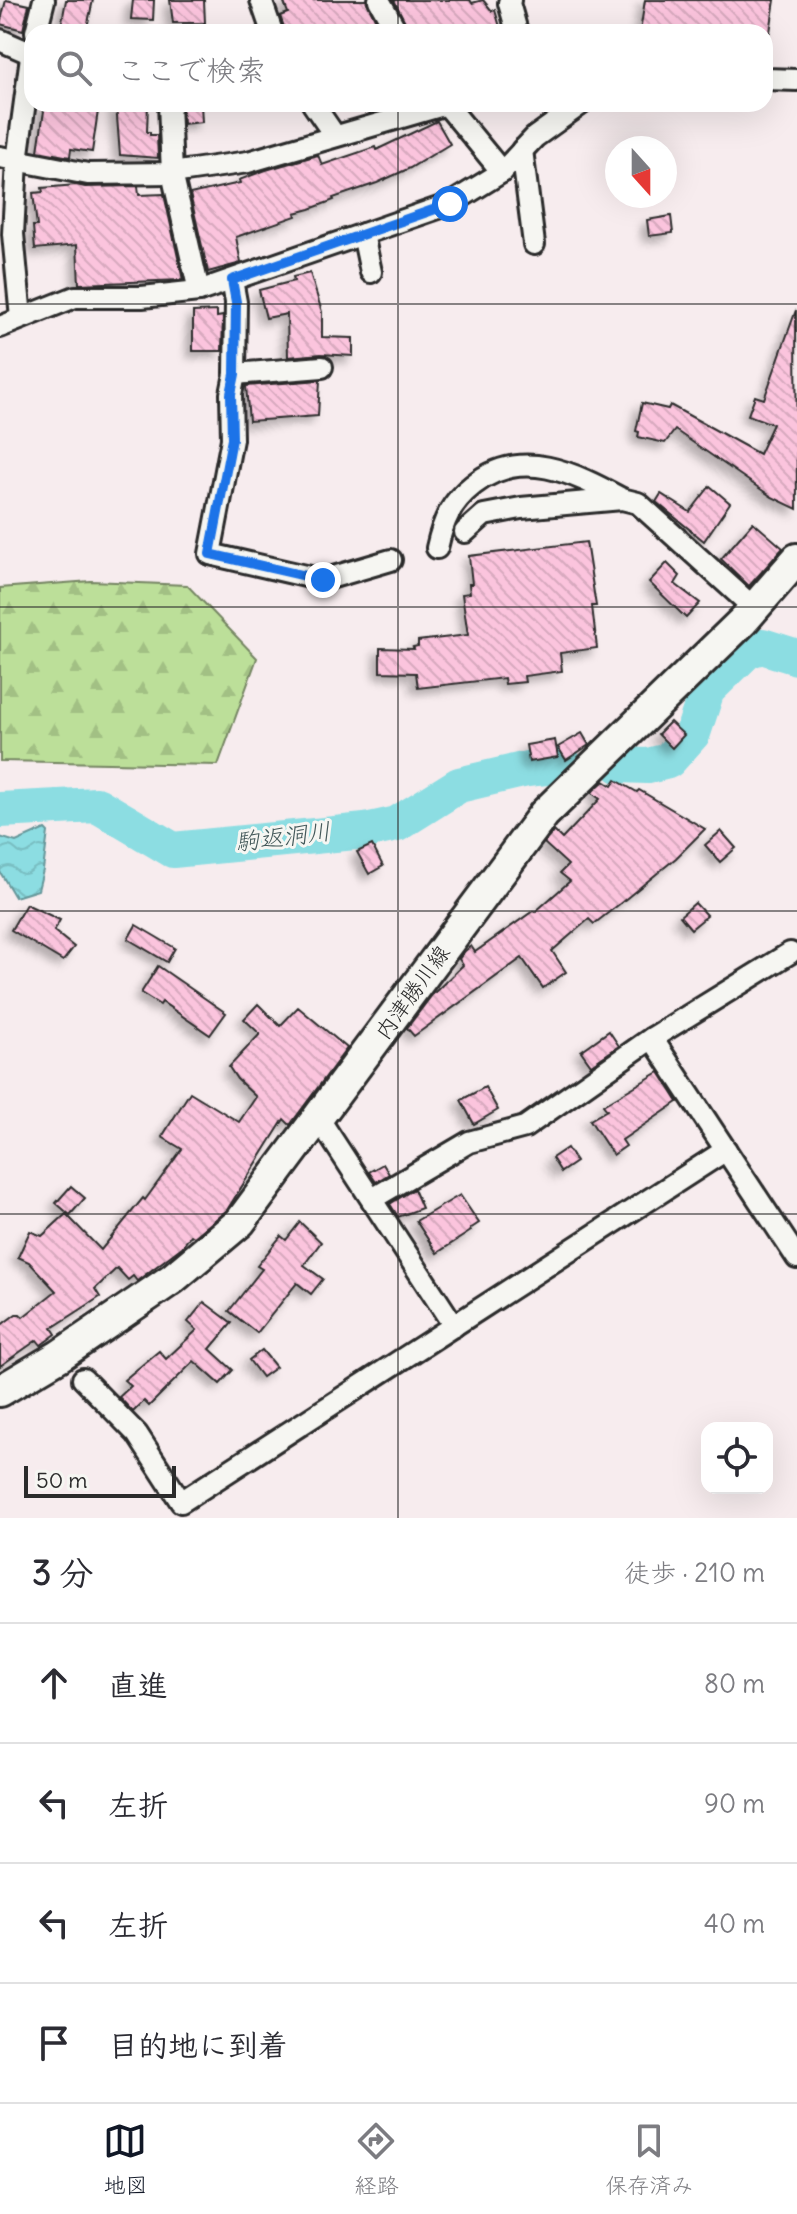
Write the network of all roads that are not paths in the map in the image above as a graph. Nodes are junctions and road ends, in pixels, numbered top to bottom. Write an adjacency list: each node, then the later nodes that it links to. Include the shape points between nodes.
1 (44, 0): 5 (street)
2 (261, 0): 6 (street)
3 (379, 0): 7 (street)
4 (510, 0): 8 (street)
5 (38, 24)
6 (269, 24)
7 (392, 24)
8 (515, 24)
9 (0, 40): 10 (street)
10 (24, 49)
11 (773, 79): 12 (street)
12 (797, 80)
13 (24, 88): 21 (street)
14 (169, 112): 23 (street)
15 (318, 112): 19 (street)
16 (419, 112): 19 (street)
17 (453, 112): 22 (street)
18 (570, 112): 20 (street)
19 (335, 136): 23 (street, via 248,162)
20 (522, 150): 22 (street); 25 (street)
21 (8, 159): 23 (street, via 88,174); 29 (street)
22 (502, 172): 24 (street, via 450,204)
23 (172, 173): 28 (street)
24 (363, 234): 26 (street); 27 (street)
25 (534, 244)
26 (371, 272)
27 (232, 280): 28 (street); 32 (street)
28 (199, 291): 29 (street)
29 (13, 306): 30 (street)
30 (0, 327)
31 (322, 367): 32 (street)
32 (235, 374): 36 (street, via 232,439 210,554 323,580)
33 (622, 499): 34 (street, via 484,515); 35 (street, via 583,478 534,465 508,465 485,475 450,507); 38 (street, via 638,503)
34 (465, 532)
35 (437, 548)
36 (391, 560)
37 (796, 563): 38 (main road, 内津勝川線)
38 (755, 609): 41 (main road, 内津勝川線, via 544,814)
39 (790, 953): 40 (street)
40 (652, 1038): 42 (street); 43 (street, via 525,1127 469,1142)
41 (319, 1119): 43 (street); 47 (main road, 内津勝川線, via 240,1222 172,1279)
42 (726, 1150): 44 (street); 45 (street)
43 (372, 1199): 45 (street)
44 (797, 1258)
45 (454, 1326): 46 (street, via 181,1502 137,1434)
46 (83, 1379)
47 (0, 1391)

